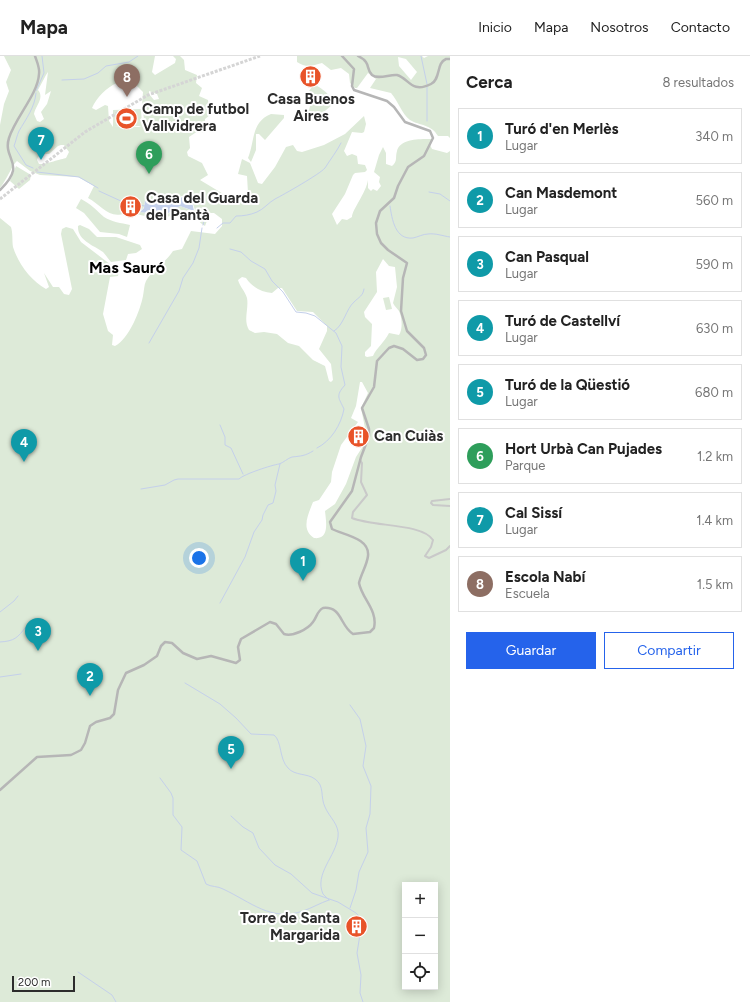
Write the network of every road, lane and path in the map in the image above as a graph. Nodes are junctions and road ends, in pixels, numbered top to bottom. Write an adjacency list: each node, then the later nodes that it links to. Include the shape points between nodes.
1 (36, 56): 5 (main road, via 39,77 8,141 8,150 14,163 12,175)
2 (342, 56): 6 (main road, via 354,69 354,90 390,103 403,121 430,131 433,138 424,156 408,167 393,199 382,209 376,229 383,246 408,263 403,282 402,316 407,331 424,348 426,355 423,359 417,360 403,349 394,346 377,361 373,389 362,408 370,433)
3 (358, 56): 4 (main road, via 367,62 374,76 397,75 409,85 417,87 434,81 442,61)
4 (450, 59)
5 (0, 190)
6 (360, 460): 9 (street, via 361,482 367,495 353,512 352,518 424,531 433,540 425,556 429,558); 10 (main road, via 352,491 330,524 332,529 351,536 367,549 368,558 359,583 373,613 375,625 372,631 352,633 336,611 324,608 319,610 309,626 292,635 285,634 270,622 244,636 238,645 240,658 237,663 211,656 197,659 172,643 165,642 157,656 126,673 118,690 114,714 90,726 81,750 73,754 37,757)
7 (450, 499): 8 (street, via 431,503)
8 (450, 506)
9 (450, 546)
10 (0, 790)

